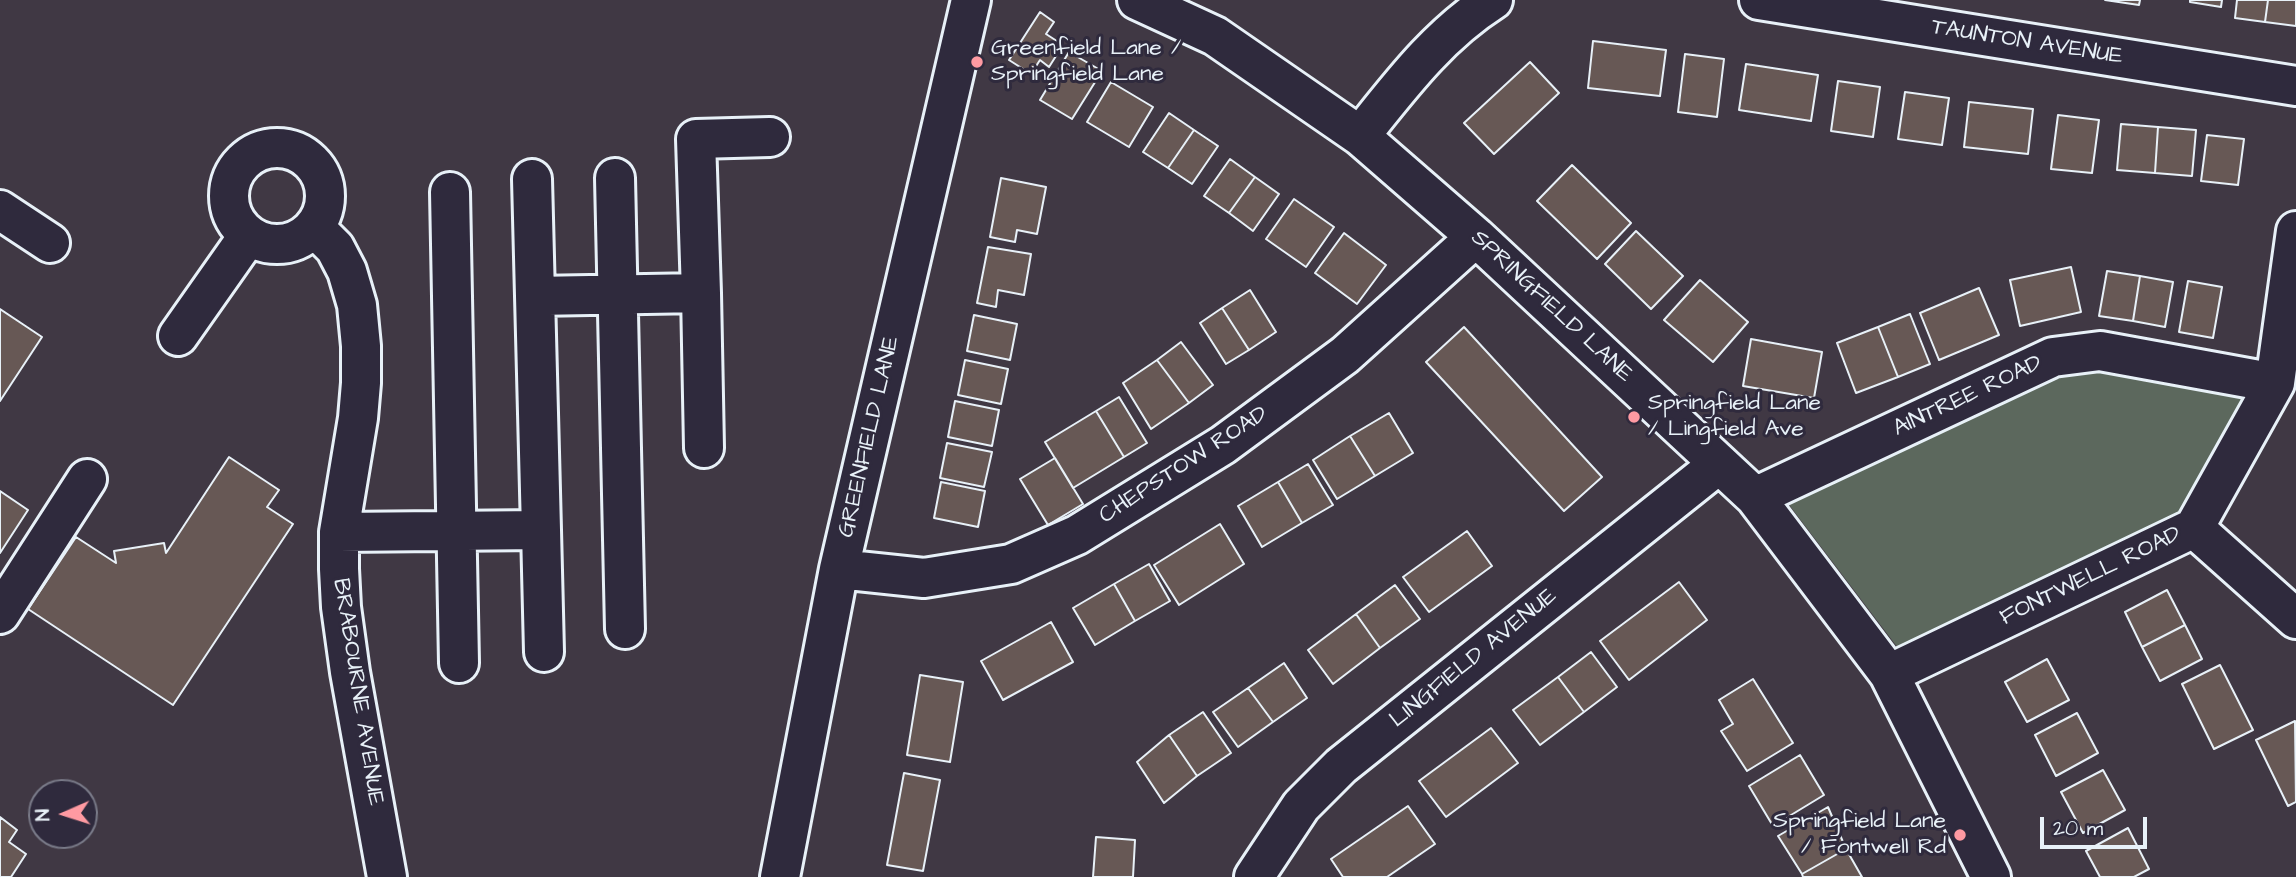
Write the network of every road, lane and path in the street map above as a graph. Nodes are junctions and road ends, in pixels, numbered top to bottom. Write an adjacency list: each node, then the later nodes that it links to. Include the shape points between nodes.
1 (971, 0): 30 (street, GREENFIELD LANE)
2 (1138, 0): 6 (street, SPRINGFIELD LANE, via 1215,36)
3 (1493, 0): 6 (street, via 1452,29 1427,54)
4 (1759, 0): 5 (street, TAUNTON AVENUE)
5 (2296, 86)
6 (1360, 136): 15 (street, SPRINGFIELD LANE)
7 (770, 137): 17 (street, via 696,139)
8 (614, 178): 18 (street)
9 (532, 179): 19 (street)
10 (450, 192): 29 (street)
11 (0, 210): 16 (street)
12 (314, 227): 14 (street, via 289,243 272,244); 14 (street, via 325,201 317,167 289,148 267,148 244,160 229,189 232,216); 28 (street, BRABOURNE AVENUE, via 335,248 347,271 357,305 361,346 358,418)
13 (2296, 231): 21 (street, FONTWELL ROAD)
14 (249, 235): 20 (street)
15 (1476, 237): 23 (street, SPRINGFIELD LANE); 30 (street, CHEPSTOW ROAD, via 1345,355 1223,445 1077,535 1011,564 924,578)
16 (50, 243)
17 (701, 293): 18 (street); 22 (street)
18 (617, 295): 19 (street); 33 (street)
19 (535, 296): 27 (street)
20 (178, 336)
21 (2275, 383): 25 (street, AINTREE ROAD, via 2100,351 2053,358); 26 (street, FONTWELL ROAD)
22 (704, 448)
23 (1719, 464): 25 (street, SPRINGFIELD LANE); 39 (street, LINGFIELD AVENUE, via 1340,766 1301,806)
24 (86, 479): 31 (street)
25 (1755, 497): 36 (street, SPRINGFIELD LANE)
26 (2194, 528): 32 (street); 36 (street, FONTWELL ROAD)
27 (541, 530): 29 (street); 34 (street)
28 (339, 531): 29 (street); 37 (street, BRABOURNE AVENUE, via 341,607 350,673)
29 (457, 532): 35 (street)
30 (839, 569): 38 (street, GREENFIELD LANE)
31 (0, 614)
32 (2296, 619)
33 (625, 628)
34 (544, 652)
35 (459, 663)
36 (1889, 674): 40 (street, SPRINGFIELD LANE)
37 (387, 877)
38 (780, 877)
39 (1254, 877)
40 (1991, 877)

